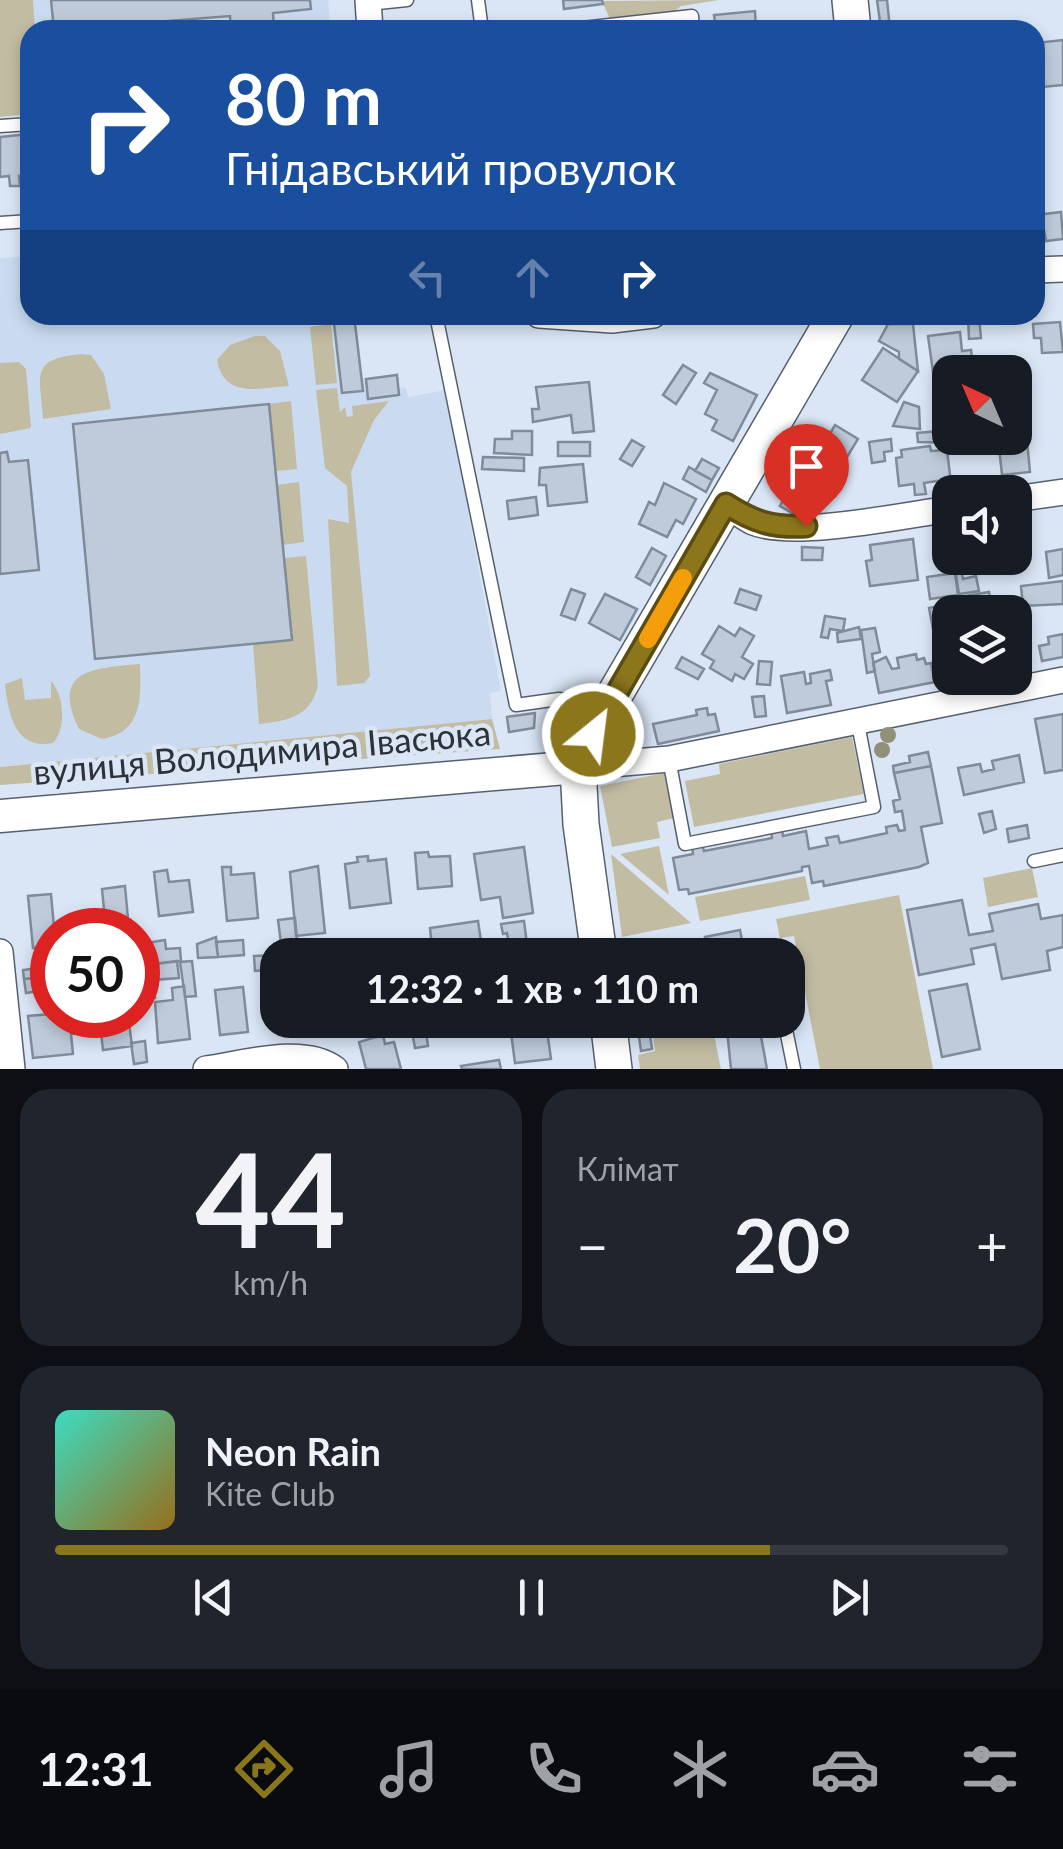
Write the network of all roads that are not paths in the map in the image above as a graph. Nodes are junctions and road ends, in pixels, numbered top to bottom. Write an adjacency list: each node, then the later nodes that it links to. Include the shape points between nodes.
1 (407, 0): 2 (lane)
2 (369, 12)
3 (655, 20): 4 (lane)
4 (692, 20)
5 (438, 325): 12 (lane, via 516,705 559,699)
6 (830, 325): 9 (main road)
7 (1063, 492): 8 (street)
8 (1032, 497)
9 (726, 504): 10 (street, via 754,522 780,528); 12 (main road)
10 (932, 511)
11 (1063, 680): 13 (street, вулиця Володимира Івасюка)
12 (608, 706): 15 (main road)
13 (858, 724): 14 (street, вулиця Володимира Івасюка); 14 (lane, via 874,806 685,844)
14 (669, 760): 15 (street, вулиця Володимира Івасюка)
15 (578, 767): 16 (street, вулиця Володимира Івасюка); 19 (main road)
16 (0, 816)
17 (1063, 855): 18 (lane)
18 (1034, 861)
19 (597, 938)
20 (0, 952): 23 (street)
21 (610, 1038): 26 (main road)
22 (788, 1038): 27 (lane)
23 (12, 1069)
24 (206, 1069): 25 (street, via 297,1058 323,1060)
25 (335, 1069)
26 (614, 1069)
27 (794, 1069)

